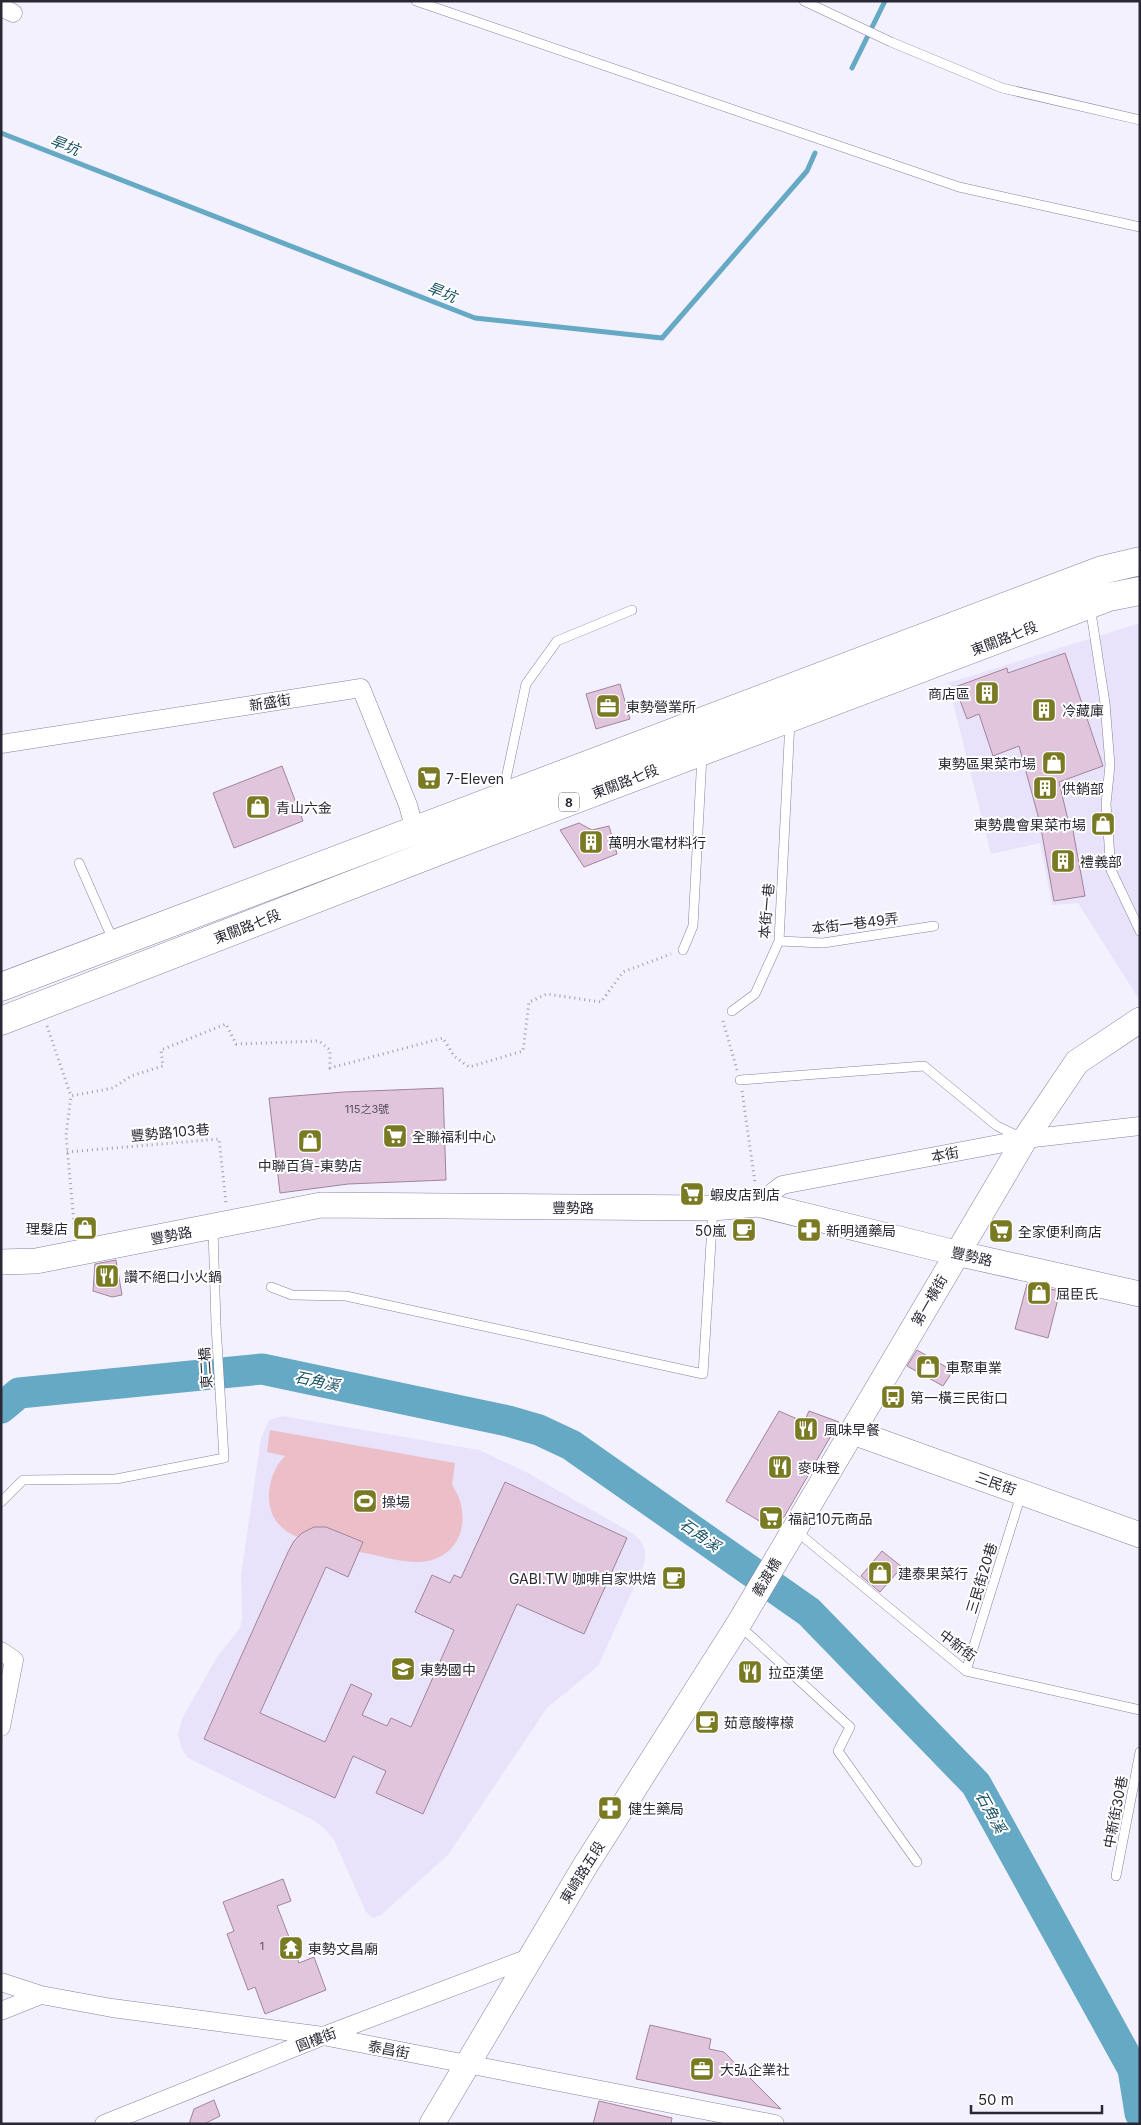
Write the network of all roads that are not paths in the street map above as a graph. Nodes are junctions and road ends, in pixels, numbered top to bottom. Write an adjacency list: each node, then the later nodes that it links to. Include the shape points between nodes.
1 (416, 1): 4 (lane, via 959,188)
2 (804, 1): 3 (lane, via 891,42 1002,88)
3 (1140, 120)
4 (1140, 227)
5 (1140, 561): 7 (main road, 東關路七段 / 8)
6 (1140, 590): 7 (main road, 東關路七段 / 8, via 1109,598)
7 (1087, 591): 9 (main road, 東關路七段 / 8); 12 (main road, 東關路七段 / 8); 17 (lane, via 1106,712 1110,765 1106,804 1111,870)
8 (632, 610): 12 (lane, via 557,641 526,684)
9 (790, 718): 11 (main road, 東關路七段 / 8); 18 (lane, 本街一巷)
10 (1, 744): 13 (street, 新盛街, via 361,688 408,805)
11 (702, 752): 14 (main road, 東關路七段 / 8); 20 (lane, via 693,926)
12 (502, 798): 13 (main road, 東關路七段 / 8)
13 (415, 831): 14 (street, 新盛街); 19 (main road, 東關路七段 / 8)
14 (423, 858): 23 (main road, 東關路七段 / 8)
15 (79, 863): 19 (lane)
16 (934, 926): 18 (lane, 本街一巷49弄, via 823,944)
17 (1140, 931)
18 (779, 942): 22 (lane, 本街一巷, via 755,994)
19 (115, 944): 21 (main road, 東關路七段 / 8)
20 (684, 950)
21 (1, 987)
22 (732, 1011)
23 (1, 1021)
24 (1137, 1024): 27 (street, 第一橫街, via 1076,1062)
25 (740, 1080): 27 (lane, via 924,1066 997,1126)
26 (1140, 1126): 27 (street, 本街)
27 (1025, 1139): 28 (street, 本街, via 782,1185); 31 (street, 第一橫街)
28 (758, 1204): 29 (street, 豐勢路); 31 (street, 豐勢路)
29 (713, 1208): 30 (street, 豐勢路, via 321,1205); 33 (lane, via 703,1374 346,1296 292,1295)
30 (220, 1225): 32 (street, 豐勢路, via 36,1261); 37 (lane, 東二橋, via 216,1325 224,1458 116,1479 23,1480)
31 (956, 1252): 34 (street, 豐勢路); 35 (street, 第一橫街)
32 (1, 1262)
33 (271, 1287)
34 (1140, 1294)
35 (853, 1432): 36 (street, 三民街); 38 (street, 第一橫街)
36 (1022, 1493): 39 (street, 三民街); 42 (lane, 三民街20巷)
37 (1, 1502)
38 (794, 1530): 40 (street, 義渡橋); 42 (lane, 中新街)
39 (1140, 1535)
40 (738, 1624): 46 (lane, via 850,1727 838,1751); 48 (street, 東崎路五段)
41 (1, 1651): 44 (street, via 14,1660)
42 (966, 1671): 43 (lane, 中新街)
43 (1140, 1710)
44 (1, 1727)
45 (1140, 1752): 47 (lane, 中新街30巷)
46 (917, 1862)
47 (1116, 1876)
48 (530, 1958): 52 (street, 圓樓街); 53 (street, 東崎路五段)
49 (1, 1982): 50 (street, 泰昌街)
50 (41, 1995): 51 (street); 52 (street, 泰昌街, via 112,2008)
51 (1, 2011)
52 (323, 2036): 53 (street, 泰昌街); 54 (street, 圓樓街)
53 (469, 2064): 55 (street, 東崎路五段); 56 (street, 泰昌街)
54 (104, 2124)
55 (432, 2124)
56 (775, 2124)

